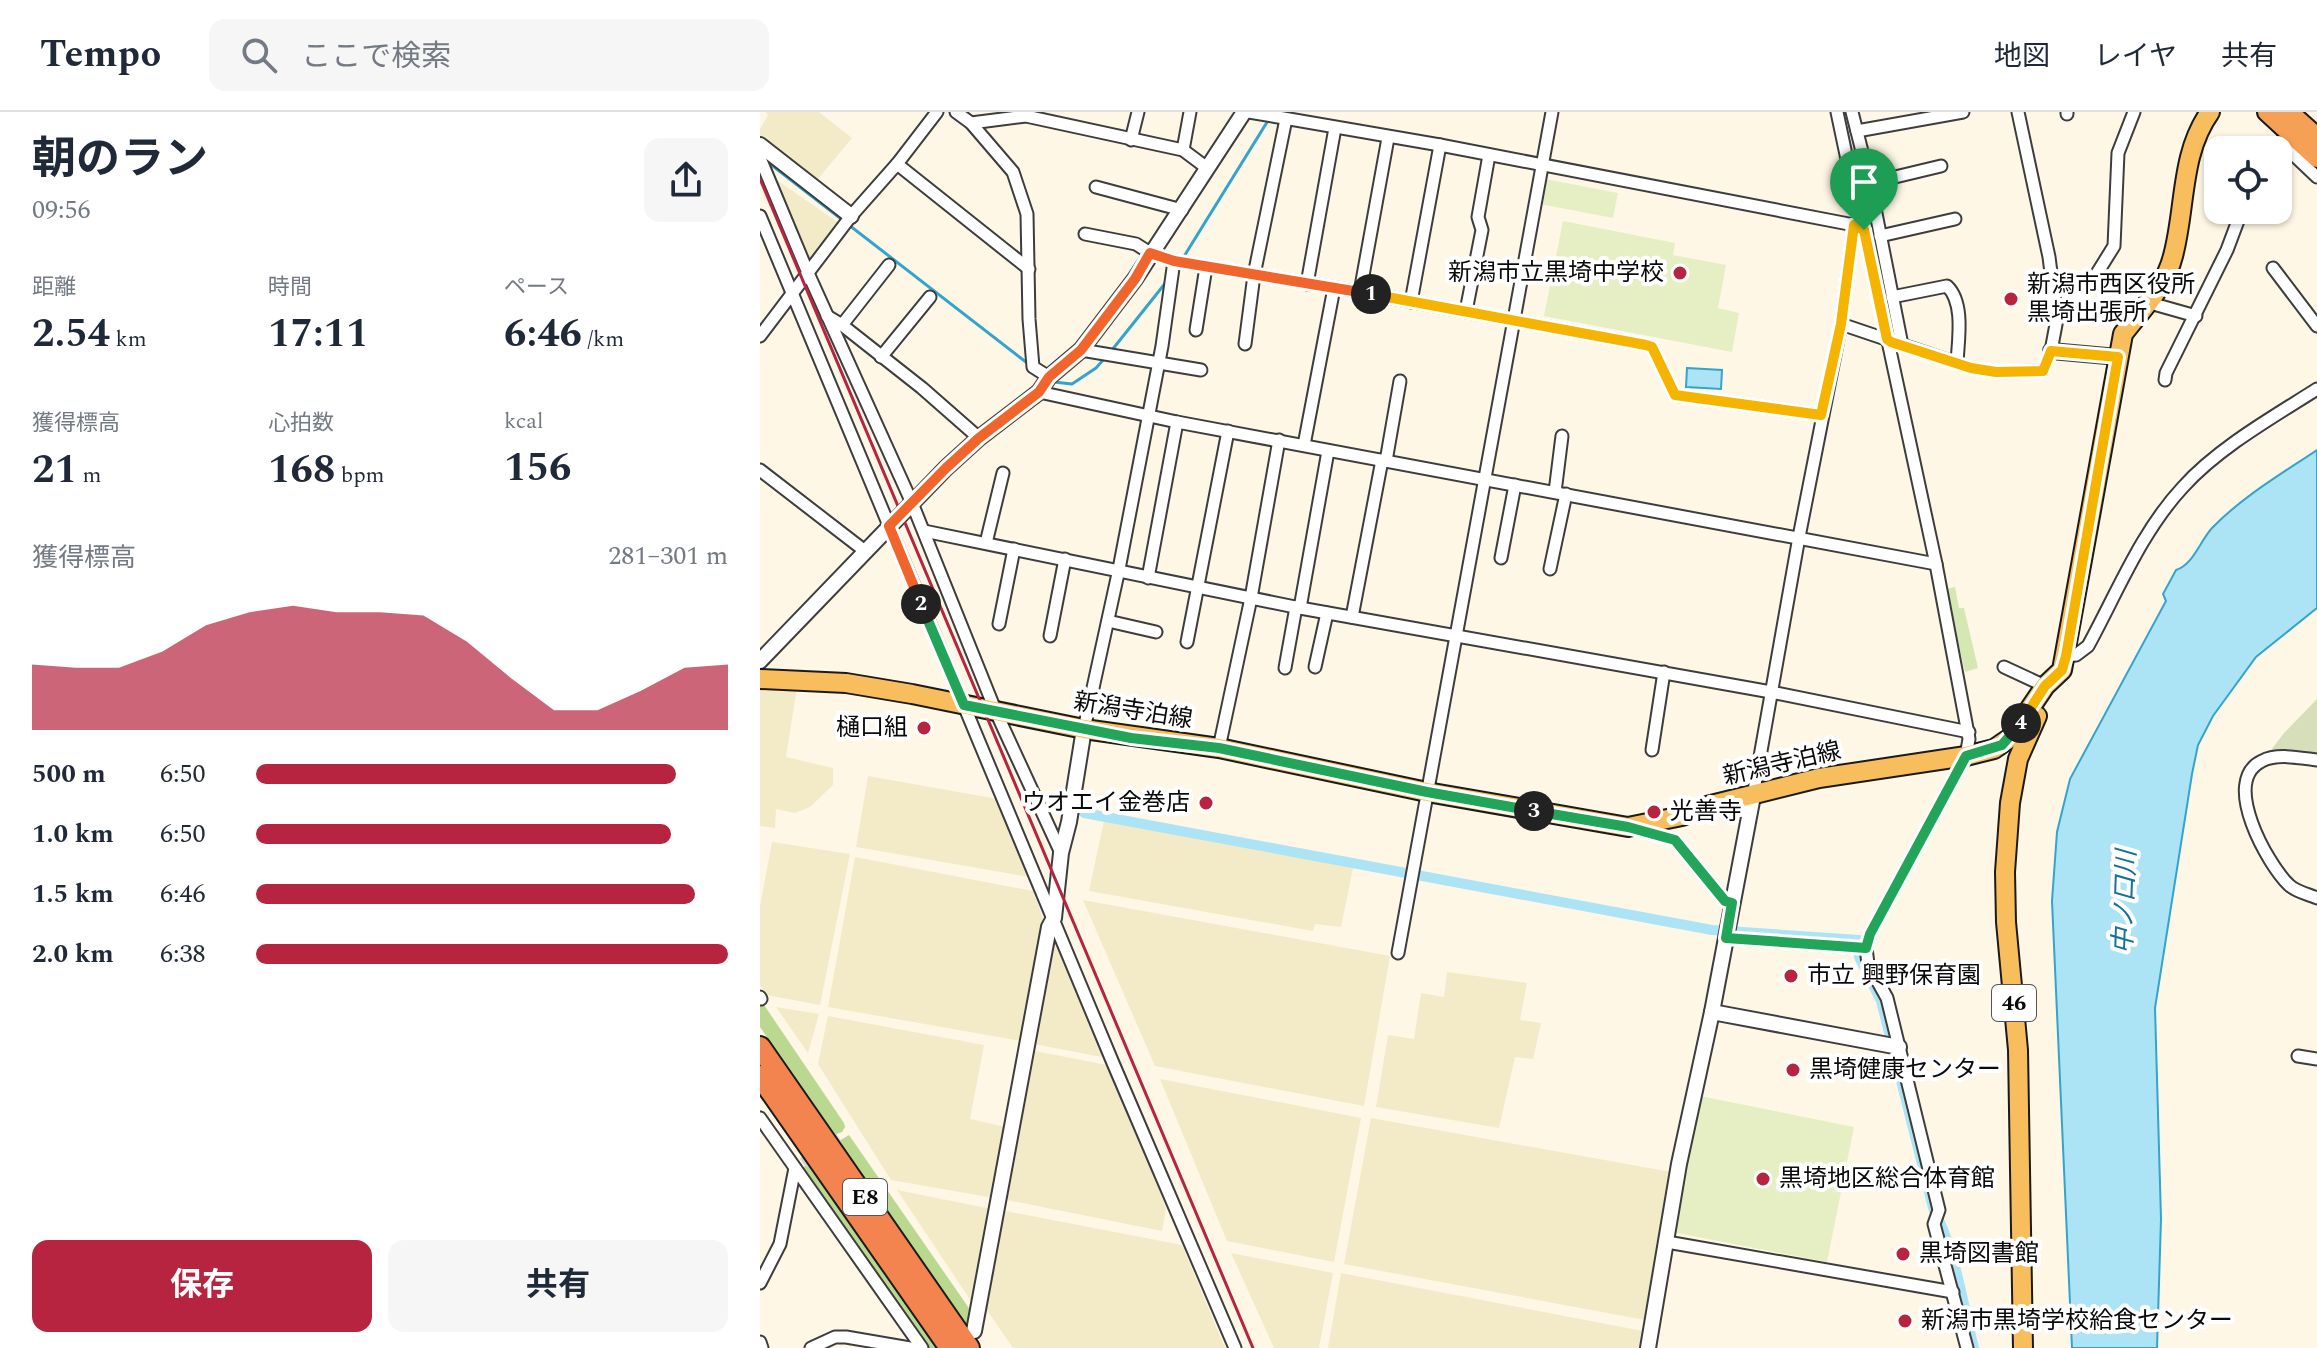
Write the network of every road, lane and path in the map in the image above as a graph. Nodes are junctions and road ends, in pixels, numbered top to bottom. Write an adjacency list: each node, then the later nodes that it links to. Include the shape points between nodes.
1 (937, 112): 32 (street)
2 (956, 112): 17 (street)
3 (1138, 112): 23 (street)
4 (1190, 112): 27 (street)
5 (1247, 112): 16 (street); 35 (street)
6 (1552, 112): 33 (street)
7 (1837, 112): 44 (street, via 1860,221)
8 (1852, 112): 19 (street)
9 (1963, 112): 19 (street)
10 (2018, 112): 66 (street)
11 (2134, 112): 66 (street, via 2118,153 2114,246 2091,283)
12 (2210, 112): 61 (main road, via 2186,171 2173,256)
13 (2267, 112): 20 (highway)
14 (2289, 112): 21 (highway)
15 (1026, 114): 17 (street); 23 (street)
16 (1286, 119): 18 (street); 54 (street)
17 (971, 123): 52 (street, via 1013,172 1027,214)
18 (1335, 128): 22 (street); 55 (street)
19 (1857, 131): 37 (street)
20 (2279, 136)
21 (2317, 137)
22 (1388, 138): 25 (street); 57 (street)
23 (1131, 140): 27 (street)
24 (760, 145): 41 (street)
25 (1440, 145): 29 (street); 62 (street)
26 (2292, 146): 31 (highway)
27 (1183, 150): 35 (street)
28 (2292, 152): 36 (street)
29 (1489, 155): 33 (street); 63 (street, via 1478,217 1482,230)
30 (760, 158): 53 (street)
31 (2317, 158)
32 (897, 164): 41 (street); 52 (street)
33 (1543, 165): 44 (street); 67 (street)
34 (1941, 166): 37 (street)
35 (1207, 168): 39 (street)
36 (2317, 177)
37 (1870, 183): 46 (street)
38 (1096, 187): 39 (street)
39 (1182, 210): 47 (street)
40 (760, 216): 58 (street)
41 (851, 216): 53 (street)
42 (1955, 219): 46 (street)
43 (2237, 224): 65 (street)
44 (1854, 225): 68 (street); 73 (street, via 1864,230)
45 (1085, 234): 47 (street, via 1136,244)
46 (1880, 236): 60 (street)
47 (1150, 253): 48 (street); 76 (street)
48 (1174, 261): 50 (street); 80 (street)
49 (889, 265): 69 (street)
50 (1206, 267): 54 (street); 71 (street)
51 (2273, 268): 70 (street)
52 (1029, 269): 83 (street, via 1033,367)
53 (808, 273): 58 (street); 64 (street)
54 (1254, 275): 55 (street); 74 (street)
55 (1307, 284): 56 (street)
56 (1334, 288): 57 (street); 95 (street)
57 (1360, 292): 62 (street)
58 (792, 293): 72 (street); 104 (street)
59 (930, 297): 78 (street)
60 (1892, 297): 75 (street); 81 (street, via 1952,289 1960,319)
61 (2153, 298): 65 (street, via 2157,305); 79 (main road, via 2123,334)
62 (1411, 302): 63 (street)
63 (1466, 311): 67 (street)
64 (827, 316): 69 (street); 103 (street)
65 (2196, 316): 84 (street)
66 (2057, 319): 77 (street)
67 (1515, 320): 88 (street, via 1652,347 1675,395); 100 (street)
68 (1841, 324): 73 (street); 88 (street)
69 (842, 325): 78 (street)
70 (2317, 326)
71 (1196, 330)
72 (760, 336)
73 (1887, 339): 75 (street); 112 (street)
74 (1245, 344)
75 (1902, 345): 81 (street)
76 (1081, 350): 80 (street); 83 (street)
77 (2051, 351): 79 (street); 81 (street, via 2043,371 1996,372)
78 (881, 357): 93 (street)
79 (2118, 357): 128 (main road)
80 (1158, 362): 82 (street); 89 (street)
81 (1957, 363)
82 (1201, 370)
83 (1049, 377): 87 (street)
84 (2165, 380)
85 (1400, 381): 97 (street)
86 (2317, 389): 128 (street, via 2185,484 2131,563 2088,646)
87 (1039, 392): 89 (street); 93 (street)
88 (1821, 415): 106 (street)
89 (1148, 416): 90 (street); 113 (street)
90 (1177, 422): 91 (street); 115 (street)
91 (1228, 431): 94 (street); 116 (street)
92 (1562, 436): 102 (street)
93 (979, 438): 103 (street)
94 (1279, 440): 95 (street); 117 (street)
95 (1304, 445): 96 (street)
96 (1328, 451): 97 (street); 118 (street)
97 (1384, 460): 100 (street); 120 (street)
98 (760, 470): 109 (street)
99 (1003, 473): 107 (street)
100 (1486, 480): 101 (street); 125 (street)
101 (1515, 485): 102 (street); 110 (street)
102 (1561, 493): 106 (street); 114 (street)
103 (912, 503): 104 (street); 105 (street)
104 (889, 526): 109 (street); 136 (street)
105 (924, 531): 107 (street); 137 (street)
106 (1799, 537): 112 (street); 135 (street)
107 (986, 543): 108 (street)
108 (1014, 549): 111 (street); 122 (street)
109 (865, 551): 127 (street)
110 (1501, 558)
111 (1065, 559): 113 (street); 124 (street)
112 (1936, 564): 139 (street)
113 (1119, 569): 115 (street); 121 (street)
114 (1550, 569)
115 (1148, 578): 116 (street)
116 (1200, 587): 117 (street); 126 (street)
117 (1251, 598): 118 (street); 140 (street)
118 (1298, 607): 119 (street); 131 (street)
119 (1327, 613): 120 (street); 129 (street)
120 (1352, 617): 125 (street)
121 (1108, 621): 123 (street); 138 (street)
122 (999, 624)
123 (1156, 632)
124 (1050, 636)
125 (1457, 637): 132 (street); 144 (street)
126 (1187, 642)
127 (760, 661)
128 (2064, 663): 134 (main road, 新潟寺泊線); 174 (main road, 46, via 2018,759 2005,872 2018,1050)
129 (1315, 667)
130 (2004, 667): 134 (street)
131 (1285, 668)
132 (1664, 672): 135 (street); 141 (street)
133 (760, 679): 136 (main road, 新潟寺泊線, via 846,683)
134 (2045, 686): 142 (main road, 新潟寺泊線, via 2002,745)
135 (1771, 692): 139 (street); 145 (street)
136 (964, 705): 137 (main road, 新潟寺泊線); 150 (street)
137 (996, 712): 138 (main road, 新潟寺泊線); 147 (street)
138 (1084, 729): 140 (main road, 新潟寺泊線); 147 (street)
139 (1969, 732): 142 (street)
140 (1219, 748): 144 (main road, 新潟寺泊線)
141 (1652, 750)
142 (1966, 756): 145 (main road, 新潟寺泊線, via 1819,778); 152 (street)
143 (2317, 760): 148 (street, via 2260,761 2245,781 2243,795 2247,814 2277,871 2291,888)
144 (1427, 792): 146 (main road, 新潟寺泊線); 153 (street)
145 (1753, 796): 146 (main road, 新潟寺泊線); 149 (street)
146 (1628, 827): 149 (street, via 1675,840)
147 (1061, 853): 150 (street)
148 (2317, 898)
149 (1732, 903): 151 (street)
150 (1054, 918): 165 (street); 171 (street)
151 (1726, 938): 152 (street); 154 (street)
152 (1866, 948): 156 (street, via 1868,964 1887,998)
153 (1398, 953)
154 (1712, 1012): 156 (street); 162 (street)
155 (760, 1047): 165 (highway, E8)
156 (1899, 1047): 164 (street, via 1936,1196 1934,1224)
157 (2298, 1056): 158 (street)
158 (2317, 1059)
159 (760, 1076): 170 (highway, E8)
160 (760, 1118): 161 (street)
161 (799, 1165): 163 (street, via 780,1244); 169 (street)
162 (1667, 1242): 164 (street); 172 (street)
163 (760, 1283)
164 (1953, 1292): 173 (street)
165 (972, 1339)
166 (760, 1342): 167 (street)
167 (762, 1348)
168 (811, 1348): 169 (street, via 835,1337)
169 (917, 1348)
170 (950, 1348)
171 (1235, 1348)
172 (1648, 1348)
173 (1967, 1348)
174 (2023, 1348)

